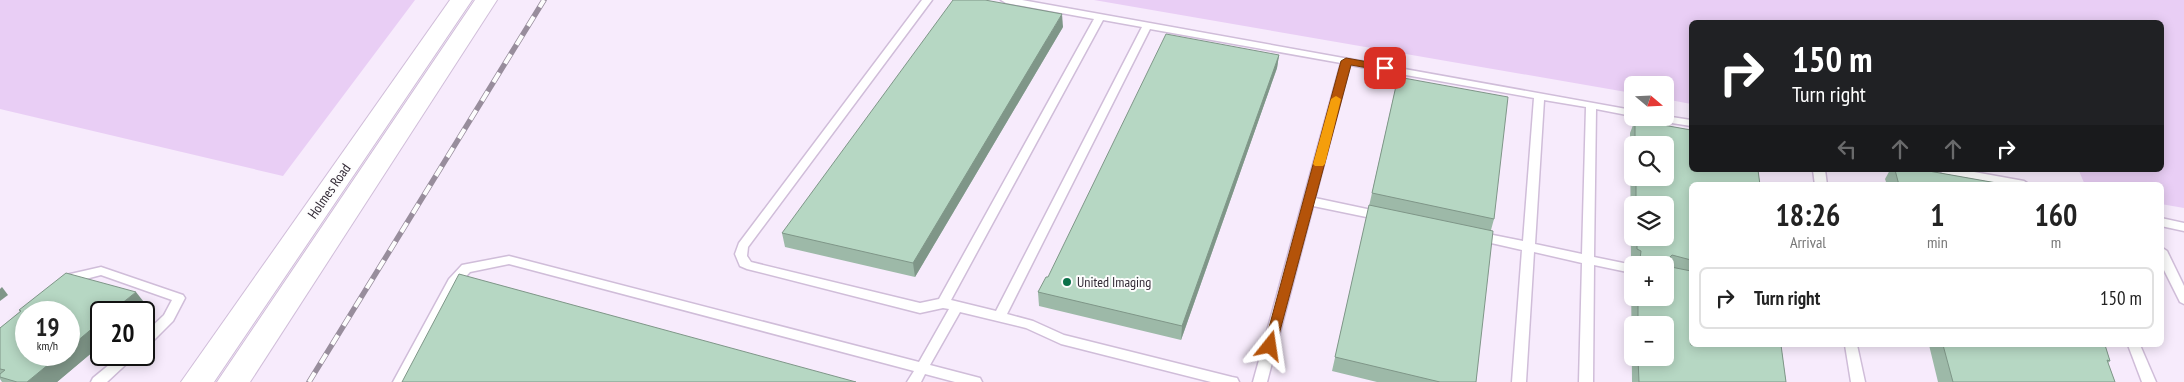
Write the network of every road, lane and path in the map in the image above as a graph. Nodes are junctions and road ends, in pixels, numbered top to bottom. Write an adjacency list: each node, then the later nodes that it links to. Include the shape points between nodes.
1 (461, 0): 35 (main road, Holmes Road)
2 (486, 0): 36 (main road, Holmes Road)
3 (927, 0): 26 (lane, via 740,254 747,264 920,308)
4 (1006, 0): 5 (lane)
5 (1100, 17): 6 (lane); 26 (lane)
6 (1147, 26): 7 (lane); 28 (lane)
7 (1346, 61): 8 (lane); 15 (lane)
8 (1539, 96): 9 (lane); 20 (lane)
9 (1590, 105): 10 (lane); 22 (lane)
10 (1624, 111)
11 (1674, 120): 12 (lane)
12 (1689, 123)
13 (1955, 172): 14 (lane)
14 (2008, 182)
15 (1309, 201): 16 (lane); 41 (lane)
16 (1395, 219)
17 (2164, 223): 18 (lane)
18 (2184, 226)
19 (1470, 235): 20 (lane)
20 (1528, 247): 22 (lane); 42 (lane)
21 (2164, 257): 25 (lane)
22 (1590, 260): 23 (lane); 43 (lane)
23 (1624, 267)
24 (54, 290): 29 (lane, via 70,278 101,271 178,298 169,318)
25 (2184, 299)
26 (943, 303): 27 (lane)
27 (957, 307): 28 (lane); 33 (lane)
28 (999, 317): 40 (lane, via 1029,324 1061,339)
29 (155, 331)
30 (1851, 347): 44 (lane)
31 (2135, 347): 45 (lane)
32 (117, 366): 34 (lane)
33 (922, 368): 37 (lane, via 510,260 466,268 453,282); 38 (lane); 39 (lane)
34 (98, 382)
35 (197, 382)
36 (233, 382)
37 (400, 382)
38 (914, 382)
39 (975, 382)
40 (1232, 382)
41 (1260, 382)
42 (1519, 382)
43 (1586, 382)
44 (1858, 382)
45 (2149, 382)

